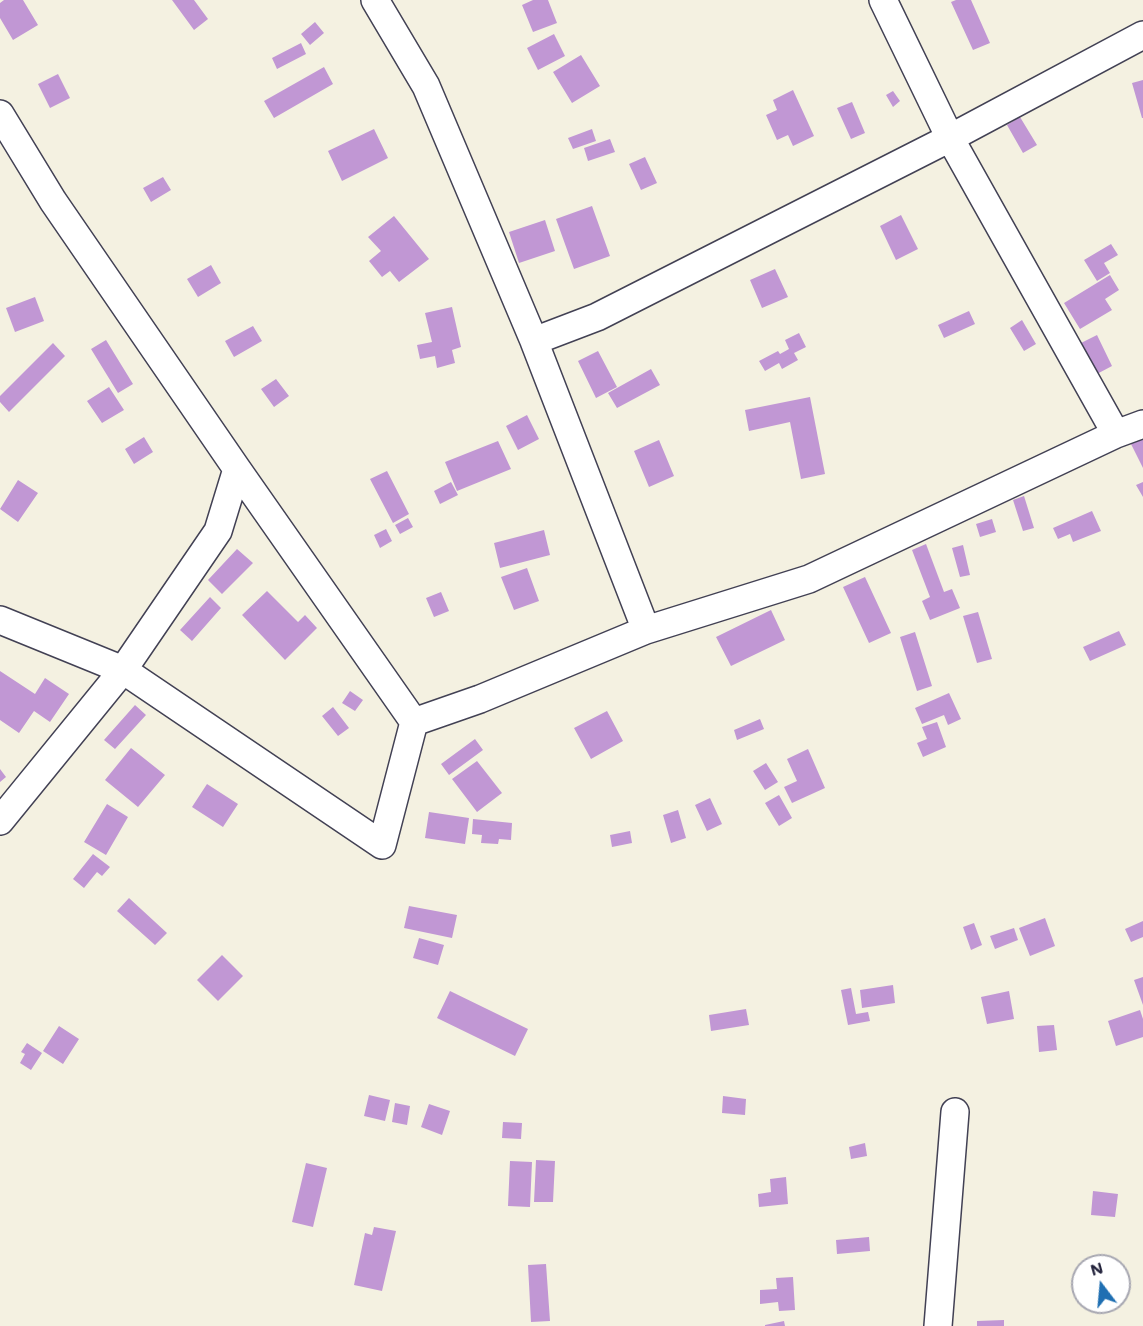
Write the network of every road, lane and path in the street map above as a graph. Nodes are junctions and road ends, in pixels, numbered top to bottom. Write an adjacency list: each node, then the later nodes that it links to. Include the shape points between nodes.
1 (375, 0): 6 (street, via 426,86)
2 (883, 0): 5 (street)
3 (1143, 34): 5 (street)
4 (0, 114): 9 (street, via 53,201)
5 (950, 138): 6 (street, via 597,316); 8 (street)
6 (534, 341): 11 (street)
7 (1143, 424): 8 (street)
8 (1116, 434): 11 (street, via 809,579)
9 (237, 469): 12 (street, via 218,531); 13 (street)
10 (0, 620): 12 (street)
11 (646, 630): 13 (street)
12 (123, 670): 13 (street, via 382,845); 14 (street)
13 (414, 722)
14 (0, 821)
15 (956, 1112): 16 (street)
16 (938, 1326)

